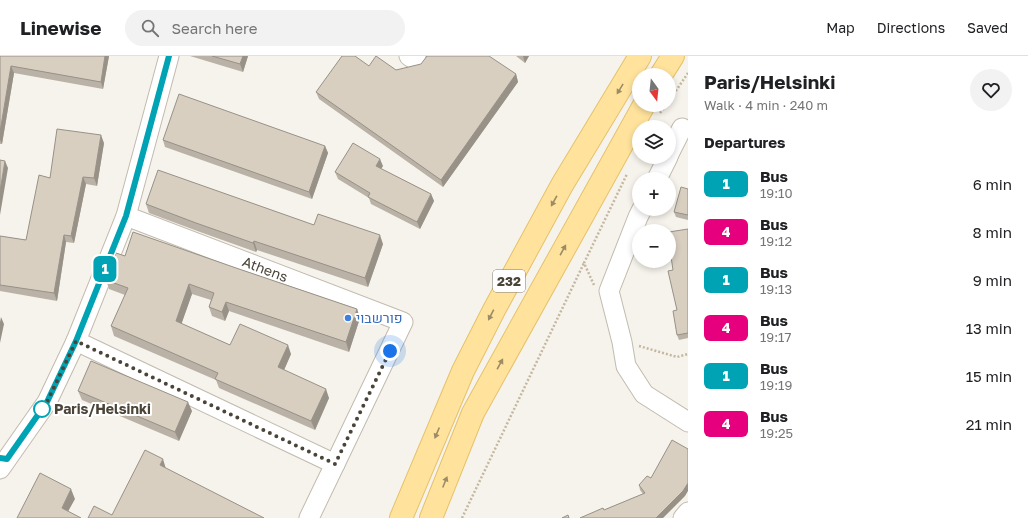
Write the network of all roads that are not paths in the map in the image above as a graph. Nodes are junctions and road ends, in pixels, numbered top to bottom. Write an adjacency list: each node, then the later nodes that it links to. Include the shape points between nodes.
1 (169, 56): 10 (street)
2 (409, 56): 3 (street, via 414,59)
3 (416, 56)
4 (640, 56): 18 (main road, 232, one-way to 18, via 562,185 494,310 463,371)
5 (673, 56): 6 (main road)
6 (665, 68)
7 (640, 112): 19 (main road, 232, one-way to 7, via 473,413)
8 (682, 128): 9 (street)
9 (676, 140)
10 (126, 216): 12 (street); 15 (street, Athens, via 404,322)
11 (638, 216): 13 (street, via 609,292 626,366 644,394)
12 (76, 341): 14 (street, via 47,402); 15 (street)
13 (688, 422)
14 (2, 462)
15 (335, 464): 17 (street)
16 (688, 512): 20 (street)
17 (310, 518)
18 (401, 518)
19 (431, 518)
20 (683, 518)

